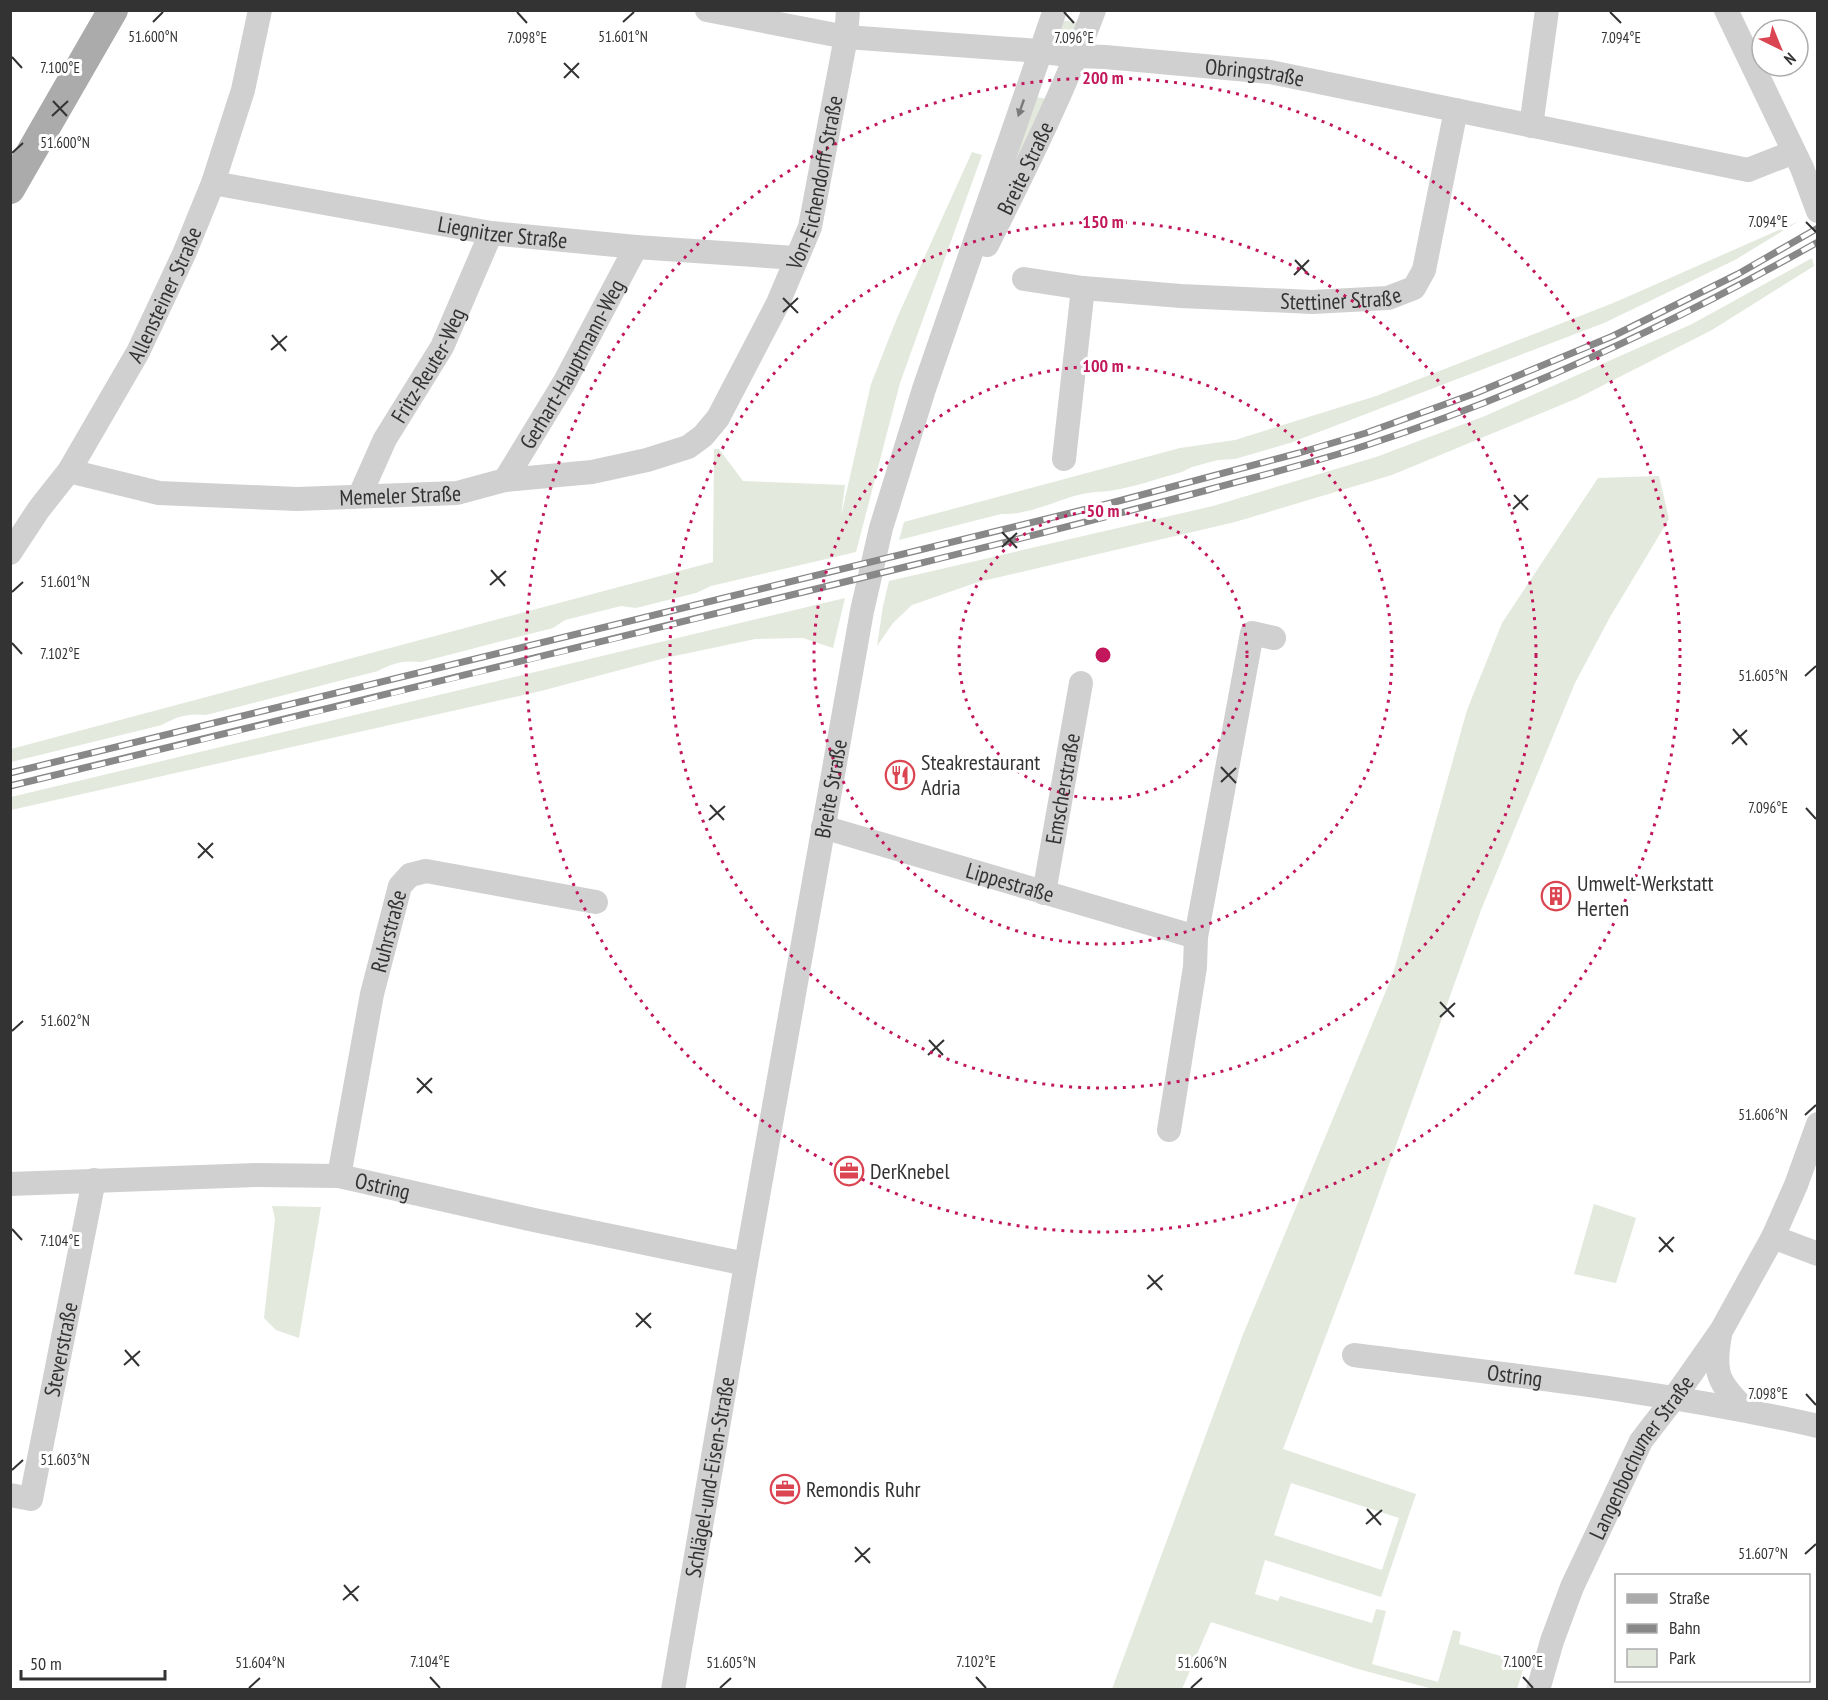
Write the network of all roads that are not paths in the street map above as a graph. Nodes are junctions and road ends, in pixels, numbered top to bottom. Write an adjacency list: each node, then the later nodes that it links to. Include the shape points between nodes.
1 (113, 10): 16 (main road)
2 (260, 10): 15 (street, Allensteiner Straße, via 243,90)
3 (707, 10): 9 (street, Obringstraße)
4 (848, 10): 9 (street, Von-Eichendorff-Straße)
5 (1055, 10): 10 (street, Breite Straße)
6 (1094, 10): 11 (street, Breite Straße)
7 (1548, 10): 13 (street)
8 (1726, 10): 14 (street)
9 (846, 37): 10 (street, Obringstraße); 20 (street, Von-Eichendorff-Straße, via 810,227)
10 (1040, 53): 11 (street, Obringstraße); 23 (street, Breite Straße, one-way to 23)
11 (1077, 57): 12 (street, Obringstraße, via 1270,72); 23 (street, Breite Straße, via 1028,165)
12 (1456, 110): 13 (street, Obringstraße); 22 (street, Stettiner Straße, via 1424,270 1414,288 1388,298 1312,302)
13 (1531, 126): 14 (street, Obringstraße, via 1748,170)
14 (1794, 152): 17 (street)
15 (213, 183): 18 (street, Liegnitzer Straße); 26 (street, Allensteiner Straße, via 138,352)
16 (10, 189)
17 (1818, 211)
18 (491, 233): 19 (street, Liegnitzer Straße); 28 (street, Fritz-Reuter-Weg, via 442,347 385,439)
19 (636, 247): 20 (street, Liegnitzer Straße); 27 (street, Gerhart-Hauptmann-Weg, via 564,383)
20 (796, 258): 24 (street, Von-Eichendorff-Straße, via 778,303)
21 (1024, 279): 22 (street, Stettiner Straße)
22 (1083, 288): 25 (street)
23 (948, 322): 32 (street, Breite Straße, via 881,528)
24 (718, 418): 27 (street, Memeler Straße, via 688,447 647,460 592,472)
25 (1064, 459)
26 (69, 471): 28 (street, Memeler Straße, via 159,493 297,499); 29 (street, Allensteiner Straße)
27 (506, 480): 28 (street, Memeler Straße, via 457,493)
28 (360, 495)
29 (10, 553)
30 (1274, 638): 35 (street, via 1252,633)
31 (1081, 683): 33 (street, Emscherstraße)
32 (823, 828): 33 (street, Lippestraße); 44 (street, Breite Straße)
33 (1044, 893): 35 (street, Lippestraße)
34 (596, 902): 39 (street, Ruhrstraße, via 426,872 410,875 400,886 372,994)
35 (1196, 937): 37 (street, via 1195,967)
36 (1818, 1124): 38 (street, Langenbochumer Straße)
37 (1169, 1130)
38 (1813, 1152): 42 (street, Langenbochumer Straße)
39 (339, 1176): 40 (street, Ostring); 44 (street, Ostring)
40 (94, 1180): 41 (street, Ostring); 50 (street, Steverstraße, via 31,1499)
41 (10, 1184)
42 (1773, 1238): 43 (street); 45 (street, Langenbochumer Straße)
43 (1818, 1254)
44 (746, 1264): 51 (street, Schlägel-und-Eisen-Straße)
45 (1721, 1331): 47 (street, Langenbochumer Straße); 48 (street, via 1716,1357 1718,1373 1727,1392)
46 (1354, 1354): 47 (street, Ostring)
47 (1674, 1398): 48 (street, Ostring); 52 (street, Langenbochumer Straße, via 1641,1441 1572,1587)
48 (1745, 1409): 49 (street, Ostring)
49 (1818, 1426)
50 (10, 1495)
51 (673, 1689)
52 (1538, 1689)

